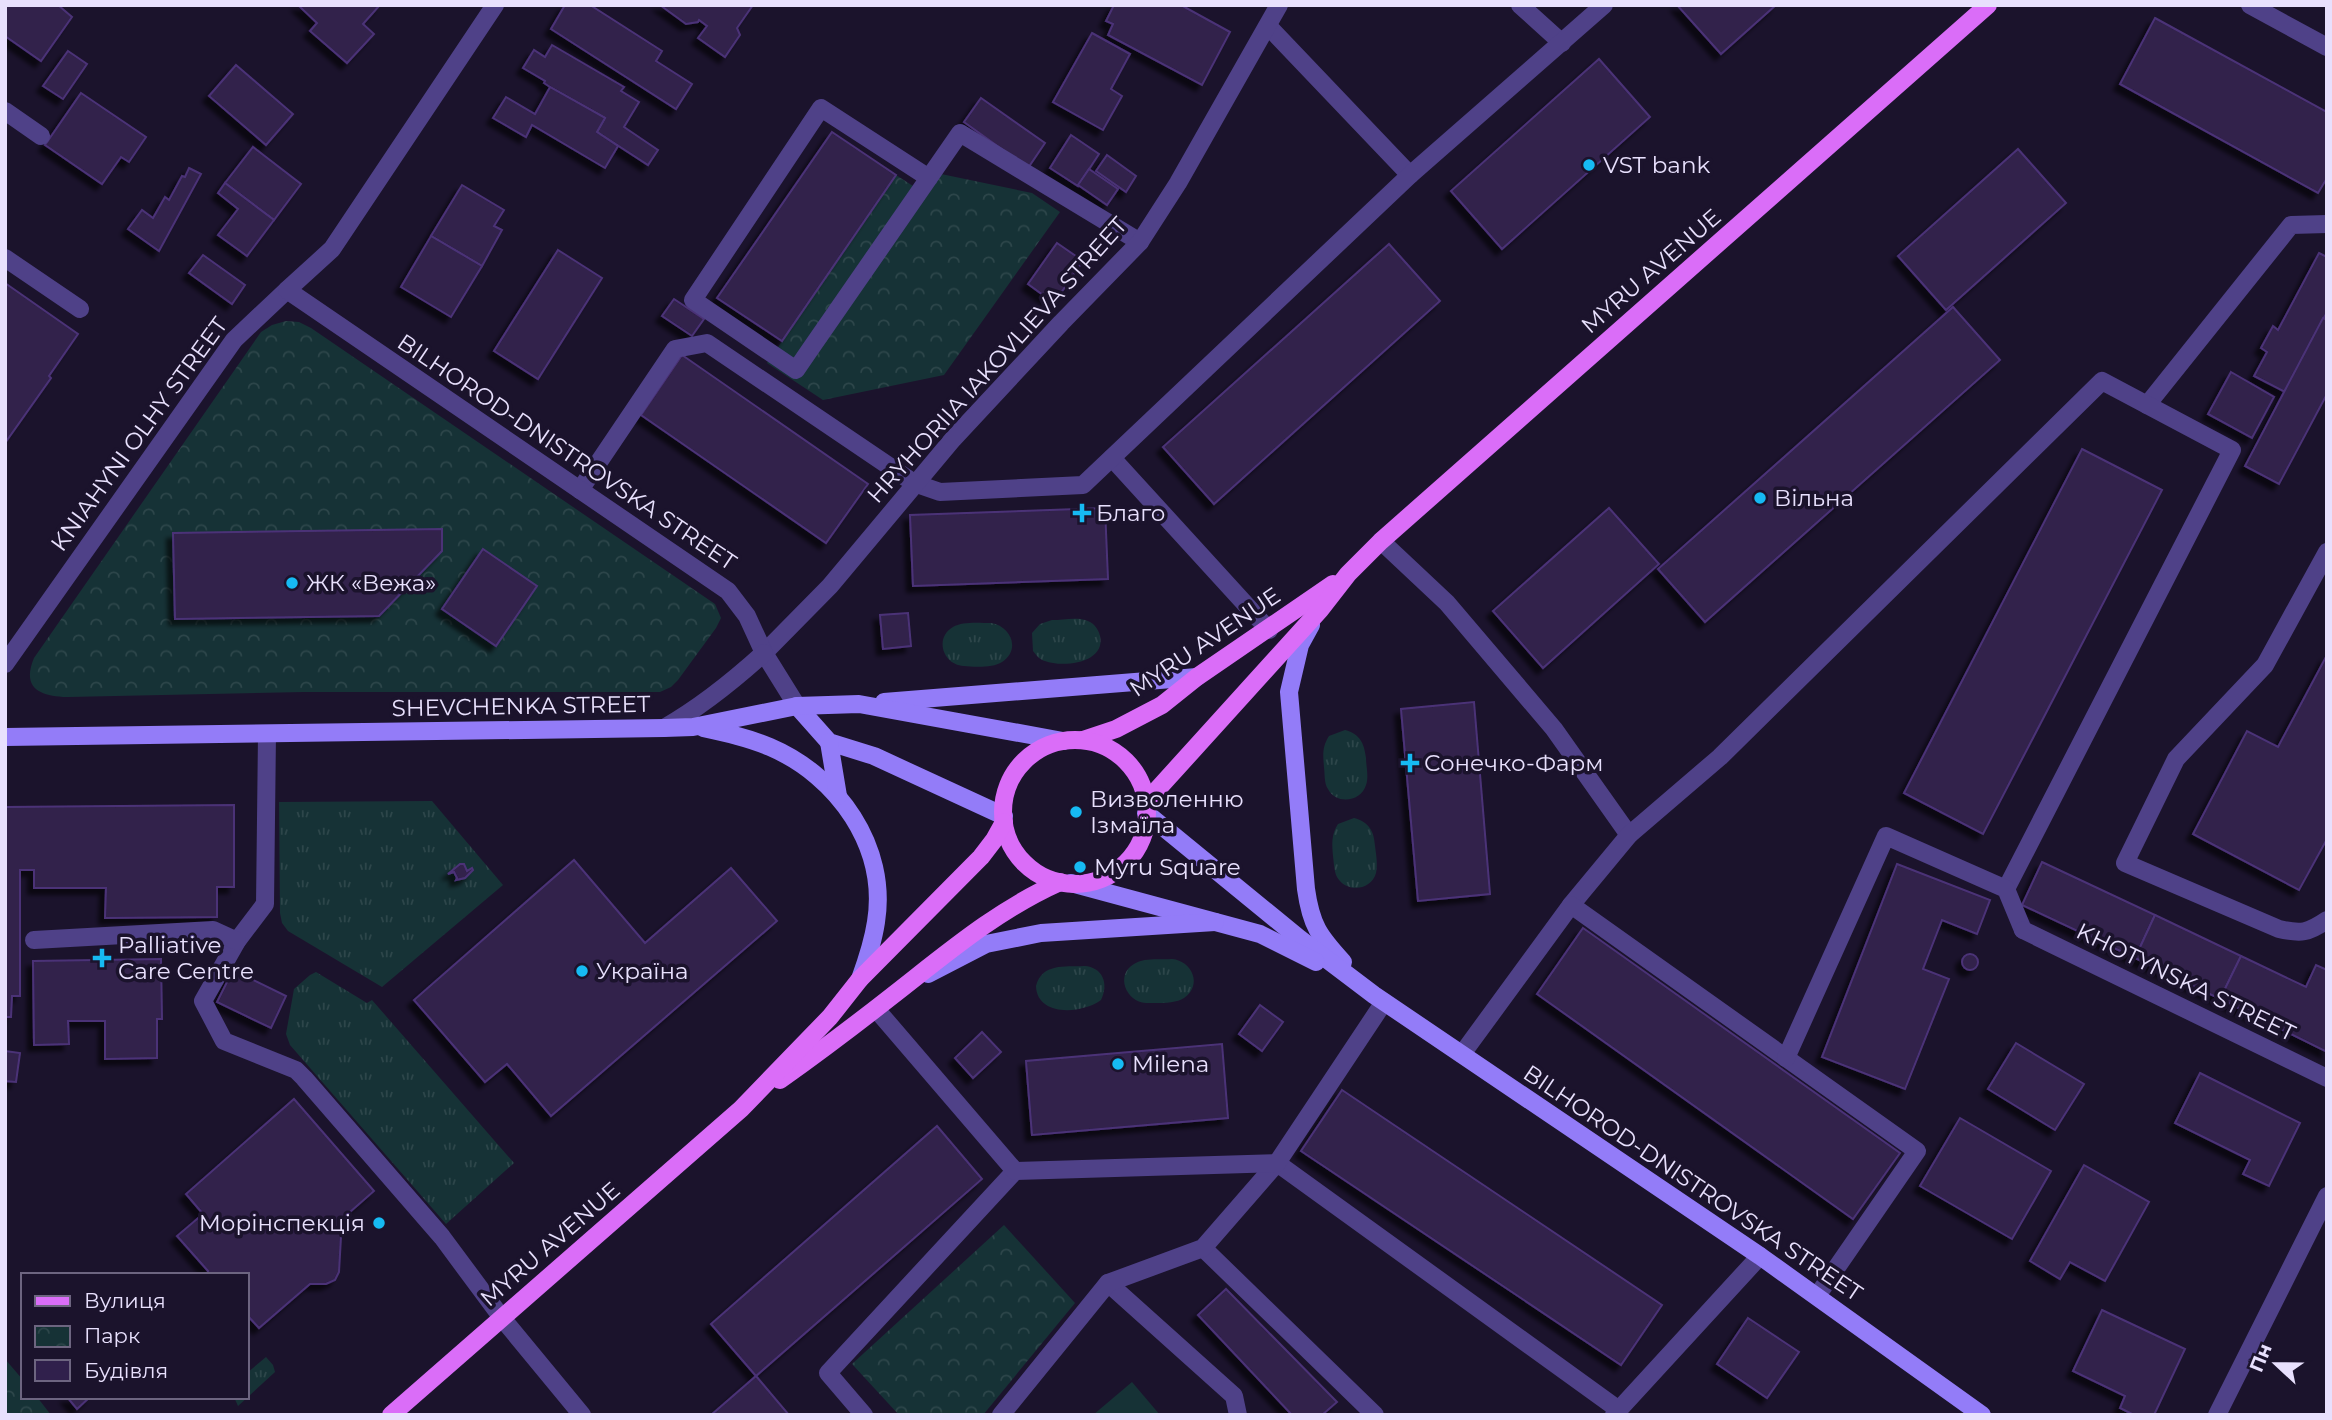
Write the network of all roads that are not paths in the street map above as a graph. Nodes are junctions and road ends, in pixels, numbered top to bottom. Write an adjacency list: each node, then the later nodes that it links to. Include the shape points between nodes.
1 (495, 5): 17 (street, KNIAHYNI OLHY STREET, via 332,249)
2 (1279, 5): 7 (street, HRYHORIIA IAKOVLIEVA STREET)
3 (1520, 5): 8 (street)
4 (1604, 5): 8 (street)
5 (1988, 5): 23 (main road, MYRU AVENUE)
6 (2250, 5): 9 (street)
7 (1268, 26): 12 (street); 15 (street, HRYHORIIA IAKOVLIEVA STREET)
8 (1562, 43): 12 (street)
9 (2327, 47)
10 (5, 111): 11 (street)
11 (41, 136)
12 (1410, 175): 20 (street)
13 (929, 178): 13 (street, via 796,370 693,300 821,108); 15 (street, via 960,133)
14 (2327, 224): 19 (street, via 2291,225)
15 (1140, 242): 21 (street, HRYHORIIA IAKOVLIEVA STREET)
16 (5, 258): 18 (street)
17 (287, 290): 22 (street, BILHOROD-DNISTROVSKA STREET); 29 (street, KNIAHYNI OLHY STREET, via 234,340)
18 (80, 309)
19 (2147, 405): 43 (street, via 2102,381 1720,757); 45 (street, via 2232,450)
20 (1112, 458): 21 (street, via 1083,485 940,492); 27 (street)
21 (914, 484): 22 (street, via 707,343 674,349); 28 (street, HRYHORIIA IAKOVLIEVA STREET, via 830,586)
22 (580, 489): 28 (street, BILHOROD-DNISTROVSKA STREET, via 728,592 747,615)
23 (1381, 541): 25 (main road, MYRU AVENUE); 43 (street, via 1447,603 1554,729)
24 (2327, 552): 47 (street, via 2265,665 2176,759 2125,863 2279,929 2298,933)
25 (1348, 574): 26 (main road, MYRU AVENUE); 27 (main road, MYRU AVENUE)
26 (1320, 610): 41 (main road, MYRU AVENUE); 52 (main road, via 1300,645 1289,692 1309,911 1329,947)
27 (1269, 630): 30 (main road, MYRU AVENUE)
28 (764, 653): 32 (street, BILHOROD-DNISTROVSKA STREET); 34 (street, HRYHORIIA IAKOVLIEVA STREET, via 704,704)
29 (5, 664)
30 (1197, 677): 31 (main road); 37 (main road, MYRU AVENUE, via 1162,705)
31 (859, 704): 32 (main road); 38 (main road)
32 (797, 706): 33 (main road, SHEVCHENKA STREET); 39 (main road)
33 (693, 727): 34 (main road, SHEVCHENKA STREET); 40 (main road, via 772,747 808,769)
34 (664, 728): 35 (main road, SHEVCHENKA STREET)
35 (267, 734): 36 (main road, SHEVCHENKA STREET); 50 (street, via 265,904)
36 (5, 737)
37 (1083, 740): 38 (main road); 41 (main road, via 1121,757 1140,781)
38 (1063, 741): 42 (main road, via 1034,752 1019,767 1005,795)
39 (829, 743): 40 (main road); 42 (main road, via 874,756)
40 (838, 796): 51 (main road, via 862,829 877,888 877,920)
41 (1146, 807): 44 (main road, via 1139,844 1120,868 1102,878); 52 (main road, BILHOROD-DNISTROVSKA STREET, via 1300,939)
42 (1004, 819): 44 (main road, via 1010,843 1023,861 1040,874); 51 (main road, MYRU AVENUE, via 981,857)
43 (1629, 835): 46 (street)
44 (1066, 883): 48 (main road, BILHOROD-DNISTROVSKA STREET); 53 (main road, MYRU AVENUE, via 1035,893 998,915)
45 (2006, 889): 55 (street, via 1886,836); 56 (street, KHOTYNSKA STREET, via 2023,930)
46 (1571, 905): 54 (street); 55 (street)
47 (2327, 920)
48 (1215, 922): 52 (main road, BILHOROD-DNISTROVSKA STREET, via 1260,933 1288,946); 53 (main road, via 1041,933 986,944 936,969)
49 (34, 940): 50 (street, via 213,930)
50 (237, 942): 65 (street, via 203,1001 224,1041 296,1070 442,1237)
51 (860, 979): 57 (main road, MYRU AVENUE, via 830,1017)
52 (1379, 999): 54 (main road, BILHOROD-DNISTROVSKA STREET); 58 (street)
53 (876, 1009): 57 (main road, MYRU AVENUE); 59 (street)
54 (1462, 1054): 62 (main road, BILHOROD-DNISTROVSKA STREET)
55 (1786, 1058): 64 (street, via 1917,1151)
56 (2327, 1078)
57 (741, 1109): 65 (main road, MYRU AVENUE)
58 (1277, 1163): 59 (street); 61 (street); 66 (street)
59 (1015, 1171): 69 (street, via 828,1373)
60 (2327, 1196): 74 (street)
61 (1203, 1248): 63 (street); 72 (street)
62 (1760, 1256): 64 (main road, BILHOROD-DNISTROVSKA STREET); 66 (street)
63 (1108, 1283): 70 (street); 71 (street, via 1234,1396)
64 (1817, 1296): 73 (main road, BILHOROD-DNISTROVSKA STREET)
65 (502, 1318): 67 (main road, MYRU AVENUE); 68 (street)
66 (1617, 1412)
67 (391, 1415)
68 (582, 1415)
69 (864, 1415)
70 (1001, 1415)
71 (1238, 1415)
72 (1375, 1415)
73 (1982, 1415)
74 (2217, 1415)

